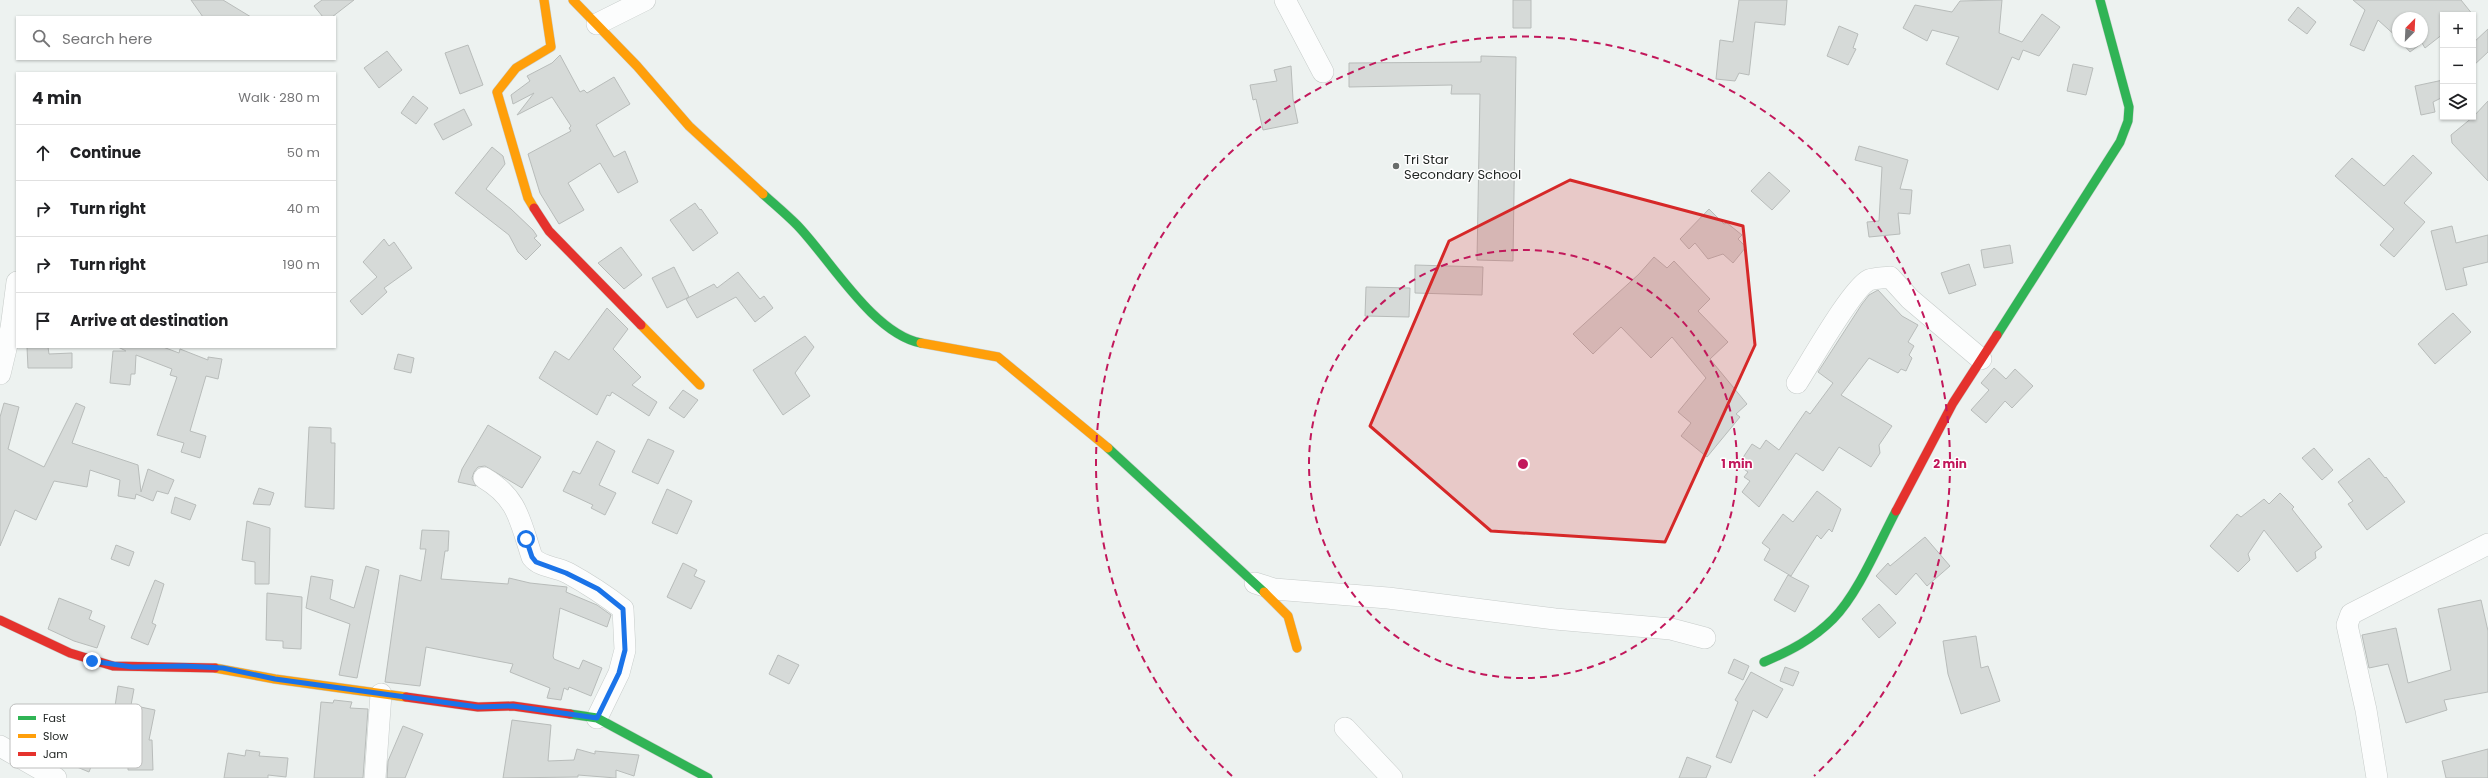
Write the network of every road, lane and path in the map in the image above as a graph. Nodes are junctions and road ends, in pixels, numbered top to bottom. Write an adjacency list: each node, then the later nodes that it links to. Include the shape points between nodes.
1 (544, 0): 12 (street, via 551,47 516,68 497,92 528,198 550,231)
2 (573, 0): 6 (street)
3 (645, 0): 6 (street)
4 (1285, 0): 7 (street)
5 (2100, 0): 9 (street, via 2129,107 2128,121 2120,142)
6 (597, 24): 15 (street, via 677,109 689,126 797,225 872,314 893,332 907,340 998,356 1109,449)
7 (1323, 72)
8 (16, 290): 10 (street, via 11,328)
9 (1981, 359): 11 (street, via 1910,299 1890,277 1869,280 1856,293); 19 (street, via 1953,403 1854,589 1834,618 1791,651)
10 (0, 374)
11 (1797, 383)
12 (700, 385)
13 (484, 478): 21 (street, via 501,488 513,504 536,562 598,589 623,609 625,650 619,673)
14 (2488, 544): 30 (street, via 2351,614 2347,625 2366,710)
15 (1255, 583): 17 (street, via 1274,589 1411,600 1555,619 1671,629); 18 (street, via 1288,616)
16 (0, 620): 20 (street, via 70,653 113,666 223,668 275,679)
17 (1705, 638)
18 (1297, 648)
19 (1764, 662)
20 (381, 694): 21 (street, via 478,707 513,706); 27 (street)
21 (597, 718): 28 (street)
22 (1345, 728): 29 (street)
23 (0, 746): 24 (street)
24 (10, 752)
25 (38, 768): 26 (street)
26 (56, 778)
27 (375, 778)
28 (708, 778)
29 (1392, 778)
30 (2377, 778)

